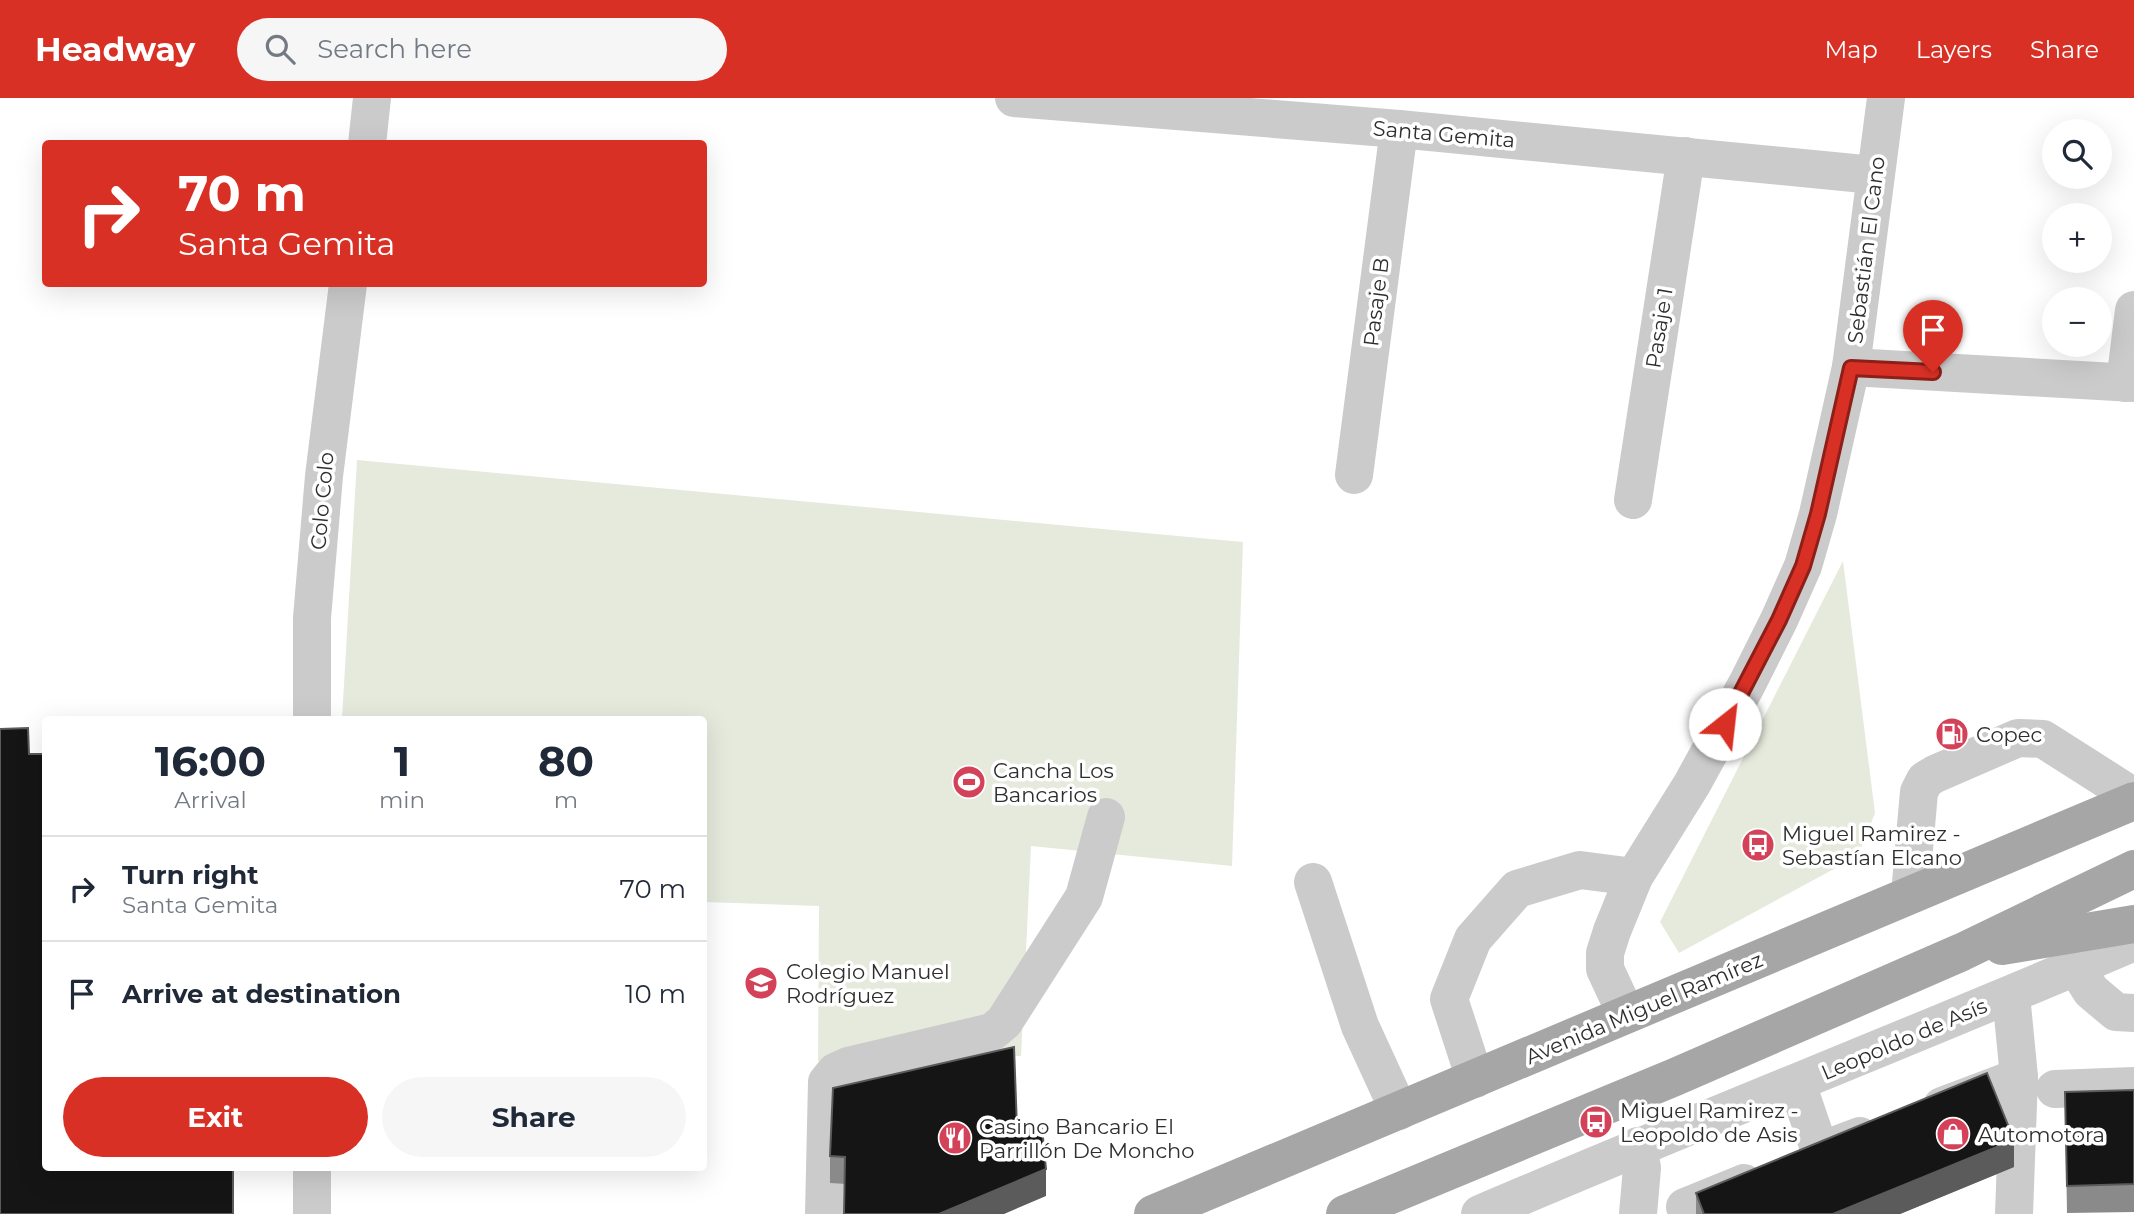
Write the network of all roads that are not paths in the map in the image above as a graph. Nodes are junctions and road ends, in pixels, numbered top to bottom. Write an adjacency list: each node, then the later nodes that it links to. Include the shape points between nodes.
1 (372, 98): 6 (street)
2 (1014, 98): 4 (street, Santa Gemita)
3 (1886, 98): 8 (street, Sebastián El Cano)
4 (1258, 108): 5 (street, Santa Gemita)
5 (1399, 129): 7 (street, Santa Gemita); 13 (street, Pasaje B)
6 (367, 140)
7 (1686, 156): 8 (street, Santa Gemita); 14 (street, Pasaje 1)
8 (1874, 175): 11 (street, Sebastián El Cano)
9 (348, 287): 15 (street, Colo Colo, via 312,618)
10 (2134, 310): 12 (street)
11 (1851, 368): 12 (street); 19 (street, Sebastián El Cano, via 1803,566 1747,684)
12 (2130, 383)
13 (1354, 475)
14 (1633, 500)
15 (312, 716)
16 (2134, 799): 21 (main road, Avenida Miguel Ramírez); 21 (street, via 2043,739 2018,738 1925,780 1919,792)
17 (1106, 817): 40 (street, via 1084,897 1004,1022 992,1032 849,1066 827,1082)
18 (2134, 869): 24 (main road)
19 (1634, 877): 28 (street, Sebastián El Cano, via 1605,953 1605,969); 30 (street, via 1580,870 1517,889 1473,939 1449,999)
20 (1313, 882): 34 (street, via 1360,1026)
21 (1910, 894): 28 (main road, Avenida Miguel Ramírez)
22 (2134, 924): 24 (main road)
23 (2134, 942): 25 (street, Leopoldo de Asís)
24 (1962, 952): 42 (main road)
25 (2076, 967): 26 (street, Leopoldo de Asís); 27 (street, via 2091,991 2116,1012)
26 (2011, 995): 29 (street); 31 (street, Leopoldo de Asís)
27 (2134, 1013)
28 (1626, 1014): 30 (main road, Avenida Miguel Ramírez)
29 (2019, 1077): 36 (street); 45 (street)
30 (1475, 1079): 34 (main road, Avenida Miguel Ramírez)
31 (1797, 1084): 35 (street, Leopoldo de Asís); 36 (street)
32 (2134, 1086): 33 (street)
33 (2055, 1089)
34 (1399, 1111): 41 (main road, Avenida Miguel Ramírez)
35 (1639, 1146): 43 (street, Leopoldo de Asís); 44 (street)
36 (1820, 1151): 38 (street)
37 (312, 1171): 39 (street)
38 (1685, 1208)
39 (312, 1214)
40 (824, 1214)
41 (1153, 1214)
42 (1345, 1214)
43 (1480, 1214)
44 (1638, 1214)
45 (2014, 1214)

